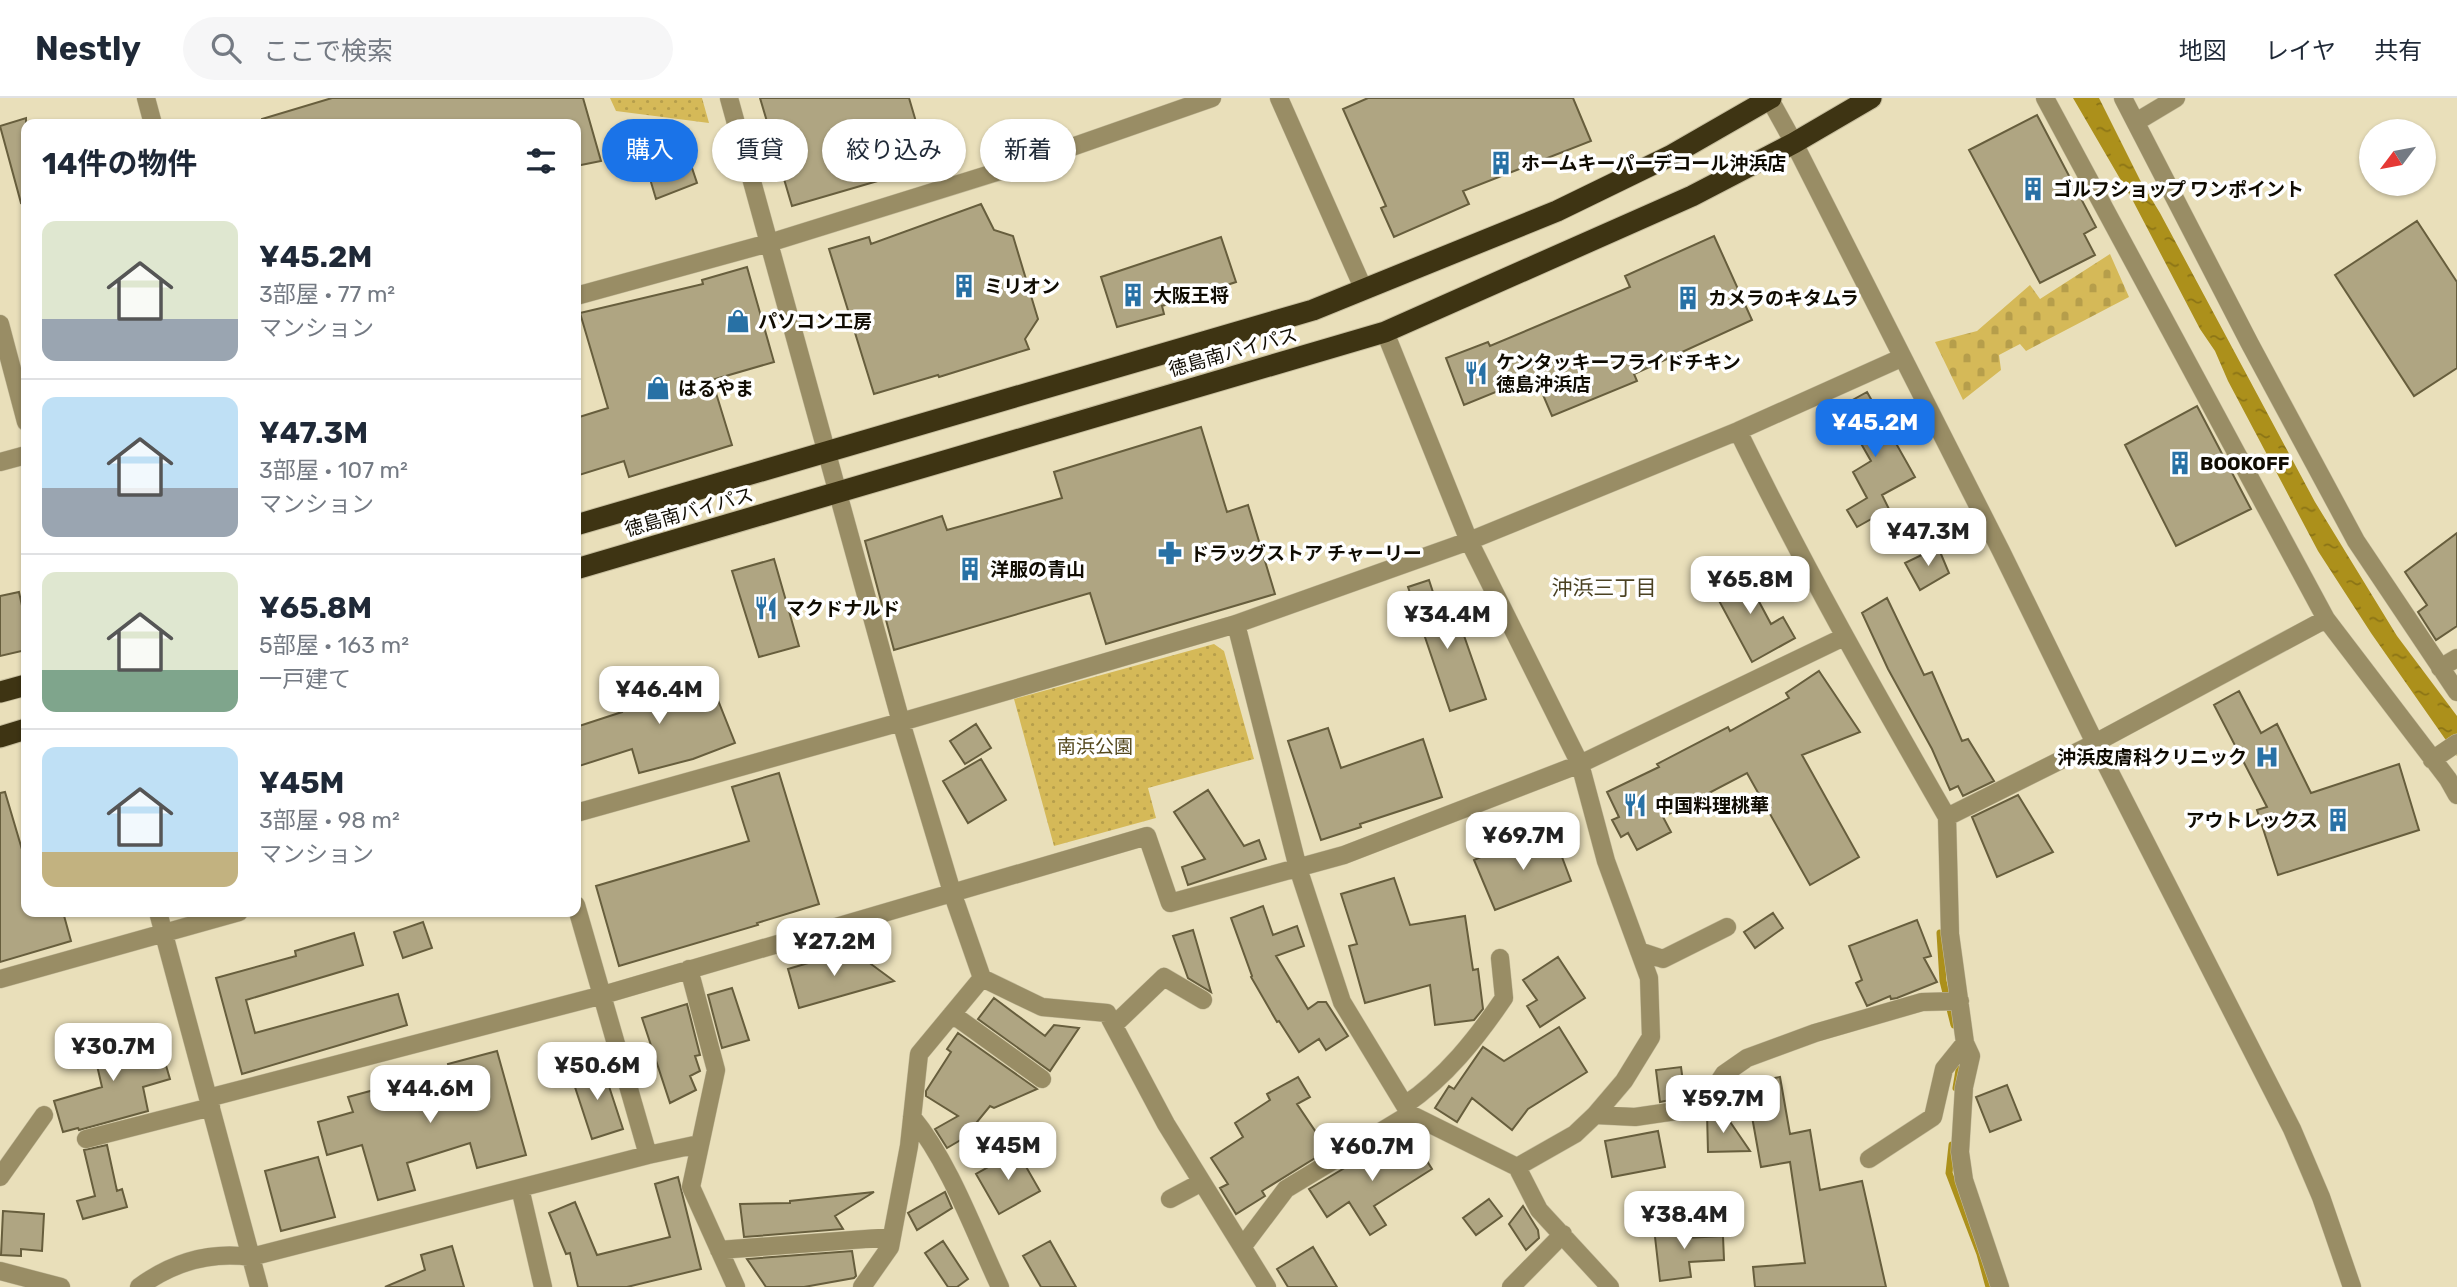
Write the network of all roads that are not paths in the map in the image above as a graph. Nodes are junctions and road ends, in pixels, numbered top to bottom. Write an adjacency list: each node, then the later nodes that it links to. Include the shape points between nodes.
1 (146, 98): 10 (street)
2 (729, 98): 13 (street)
3 (1212, 98): 13 (street, via 1029,162)
4 (1279, 98): 14 (street)
5 (1770, 98): 12 (street); 14 (highway, 徳島南バイパス, via 1670,156 1557,211)
6 (1871, 98): 12 (highway, 徳島南バイパス)
7 (2045, 98): 28 (street)
8 (2123, 98): 11 (street)
9 (2176, 98): 11 (street)
10 (152, 119)
11 (2136, 122): 32 (street, via 2356,541)
12 (1794, 143): 17 (highway, 徳島南バイパス, via 1692,196); 18 (street)
13 (768, 243): 15 (street); 21 (street)
14 (1364, 290): 21 (highway, 徳島南バイパス, via 1313,310)
15 (581, 295)
16 (0, 324): 19 (street)
17 (1385, 332): 24 (highway, 徳島南バイパス); 26 (street)
18 (1901, 358): 20 (street); 39 (street)
19 (21, 403)
20 (1738, 431): 26 (street); 30 (street)
21 (826, 452): 24 (street); 25 (highway, 徳島南バイパス)
22 (21, 456): 23 (street)
23 (0, 462)
24 (837, 492): 27 (highway, 徳島南バイパス); 36 (street)
25 (581, 524)
26 (1469, 541): 29 (street); 42 (street)
27 (581, 568)
28 (2326, 619): 39 (street); 41 (street)
29 (1236, 624): 36 (street); 46 (street)
30 (1844, 637): 42 (street); 45 (street)
31 (2457, 658): 32 (street)
32 (2440, 668): 35 (street)
33 (21, 686): 34 (highway)
34 (0, 692)
35 (2457, 692)
36 (901, 722): 44 (street); 47 (street)
37 (21, 731): 38 (highway)
38 (0, 737)
39 (2095, 743): 45 (street); 96 (street, via 2292,1129)
40 (2457, 743): 41 (street)
41 (2432, 760): 43 (street)
42 (1580, 764): 46 (street, via 1344,855); 53 (street, via 1606,861)
43 (2457, 795)
44 (581, 812)
45 (1947, 817): 60 (street, via 1950,934)
46 (1298, 868): 47 (street, via 1170,903 1147,836); 66 (street, via 1342,1002)
47 (952, 892): 55 (street); 56 (street)
48 (159, 917): 52 (street)
49 (222, 917): 52 (street)
50 (580, 917): 58 (street)
51 (1727, 927): 53 (street, via 1663,959)
52 (164, 934): 57 (street); 65 (street)
53 (1640, 951): 68 (street, via 1649,978 1651,1037)
54 (1500, 958): 66 (street, via 1504,998 1475,1041)
55 (689, 970): 58 (street); 71 (street, via 716,1070)
56 (982, 978): 61 (street); 62 (street, via 1042,1007 1107,1013)
57 (0, 979)
58 (603, 995): 65 (street); 72 (street)
59 (1203, 1000): 62 (street, via 1164,977)
60 (1959, 1001): 63 (street); 68 (street, via 1922,1002 1815,1032 1747,1058 1724,1074 1707,1100 1683,1110 1635,1117)
61 (952, 1014): 64 (street); 69 (street, via 919,1054)
62 (1114, 1025): 76 (street)
63 (1965, 1043): 73 (street, via 1944,1069 1933,1117); 95 (street, via 1971,1056 1960,1152 1964,1180)
64 (1042, 1079)
65 (209, 1102): 70 (street); 83 (street)
66 (1408, 1110): 75 (street); 81 (street, via 1286,1189)
67 (44, 1115): 74 (street)
68 (1595, 1115): 75 (street, via 1575,1134)
69 (912, 1118): 80 (street); 91 (street, via 945,1169)
70 (86, 1139)
71 (699, 1144): 72 (street); 82 (street, via 691,1187)
72 (648, 1154): 77 (street)
73 (1869, 1159)
74 (1, 1167)
75 (1517, 1167): 79 (street, via 1539,1210)
76 (1202, 1182): 78 (street); 81 (street)
77 (520, 1188): 83 (street); 88 (street)
78 (1170, 1199)
79 (1563, 1234): 93 (street); 94 (street)
80 (892, 1237): 82 (street); 90 (street)
81 (1242, 1246): 92 (street)
82 (719, 1250): 89 (street)
83 (251, 1257): 86 (street, via 225,1254 195,1260 162,1271); 87 (street)
84 (0, 1271): 85 (street)
85 (61, 1287)
86 (139, 1287)
87 (259, 1287)
88 (543, 1287)
89 (736, 1287)
90 (862, 1287)
91 (1000, 1287)
92 (1267, 1287)
93 (1511, 1287)
94 (1610, 1287)
95 (2000, 1287)
96 (2352, 1287)

